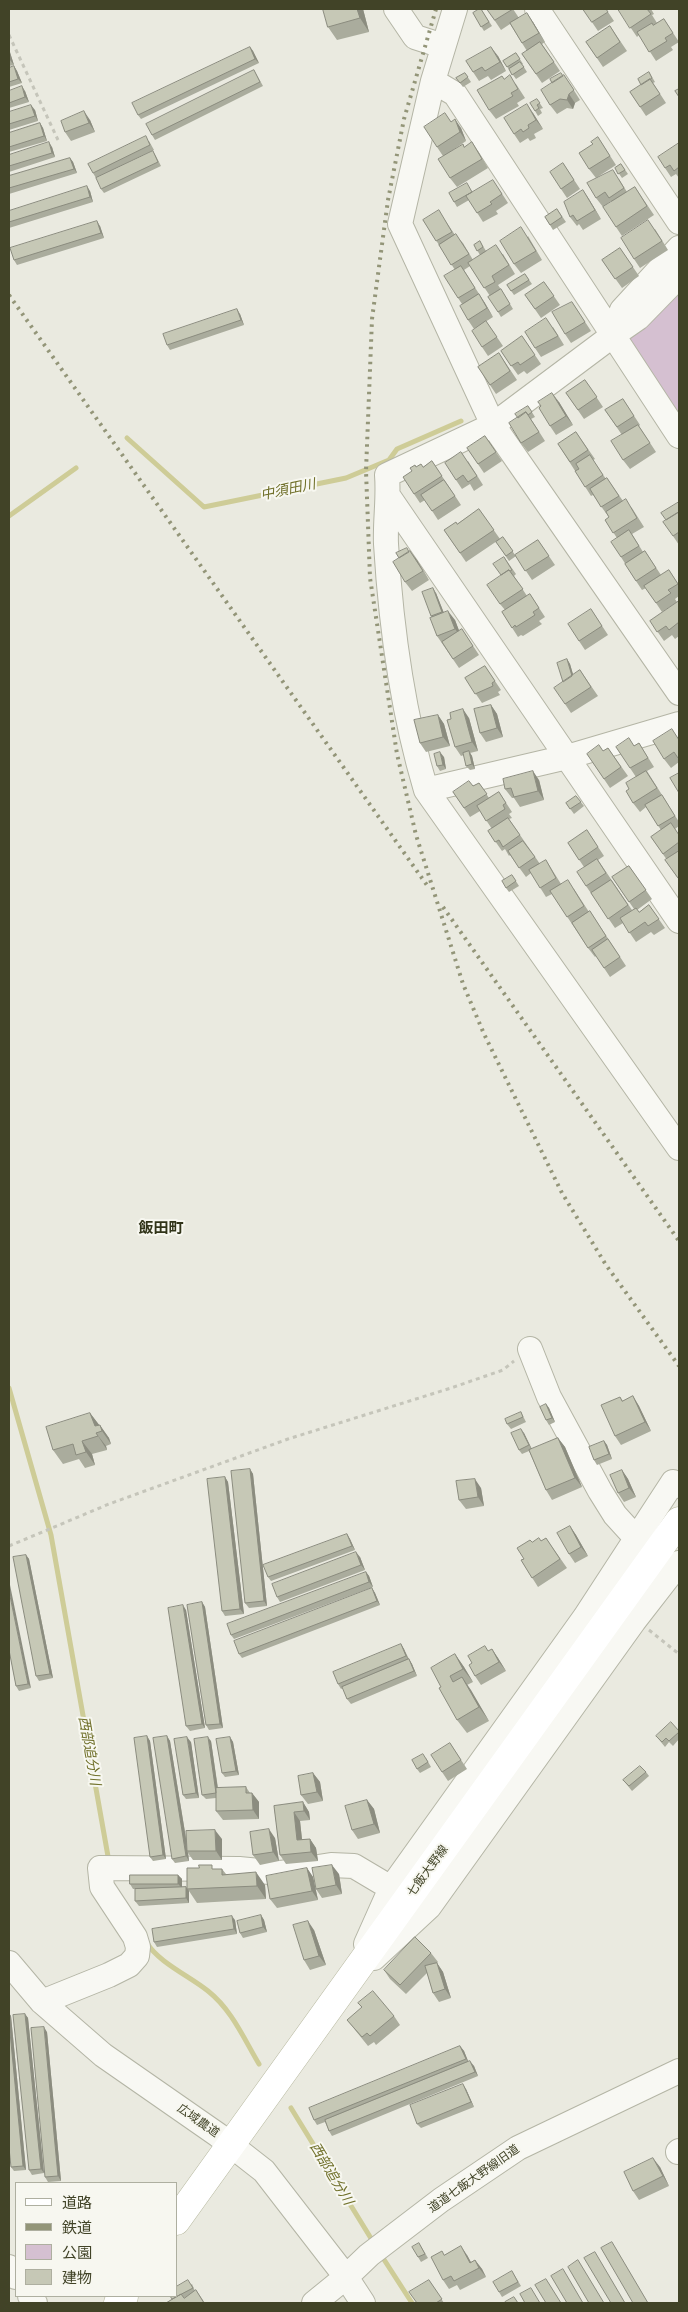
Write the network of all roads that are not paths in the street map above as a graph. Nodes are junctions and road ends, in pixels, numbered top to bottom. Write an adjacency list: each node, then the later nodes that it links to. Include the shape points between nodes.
1 (396, 9): 4 (street, via 415,37)
2 (455, 9): 4 (street)
3 (537, 9): 6 (street)
4 (443, 46): 5 (street)
5 (433, 81): 9 (street, via 455,94); 10 (street, via 400,224)
6 (679, 222)
7 (679, 248): 9 (street, via 622,310)
8 (679, 276): 9 (street, via 638,318)
9 (612, 336): 10 (street); 11 (street)
10 (493, 425): 12 (street, via 387,475); 13 (street)
11 (679, 436)
12 (389, 497): 15 (street); 16 (street, via 386,541 390,606 414,750)
13 (679, 693)
14 (679, 724): 15 (street)
15 (566, 757): 16 (street); 17 (street)
16 (426, 790): 18 (street)
17 (679, 921)
18 (679, 1148)
19 (530, 1349): 22 (street, via 549,1397 600,1491 615,1515)
20 (679, 1486): 22 (street, via 673,1482)
21 (679, 1521): 26 (main road, 七飯大野線)
22 (635, 1537): 24 (street, via 585,1617)
23 (679, 1563): 26 (street, via 429,1907)
24 (391, 1888): 26 (street); 27 (street, via 354,1866 331,1865 280,1873 239,1869 100,1868 102,1887 135,1937 137,1956 129,1965 109,1975)
25 (9, 1963): 27 (street, 広域農道)
26 (348, 1983): 29 (main road, 七飯大野線)
27 (42, 2002): 29 (street, 広域農道, via 103,2055)
28 (679, 2072): 31 (street, 道道七飯大野線旧道, via 518,2148 441,2200 369,2255)
29 (232, 2146): 30 (main road, 七飯大野線); 31 (street, 広域農道, via 264,2171)
30 (178, 2218)
31 (346, 2277): 32 (street, 道道七飯大野線旧道); 33 (street, 広域農道)
32 (314, 2303)
33 (363, 2303)

